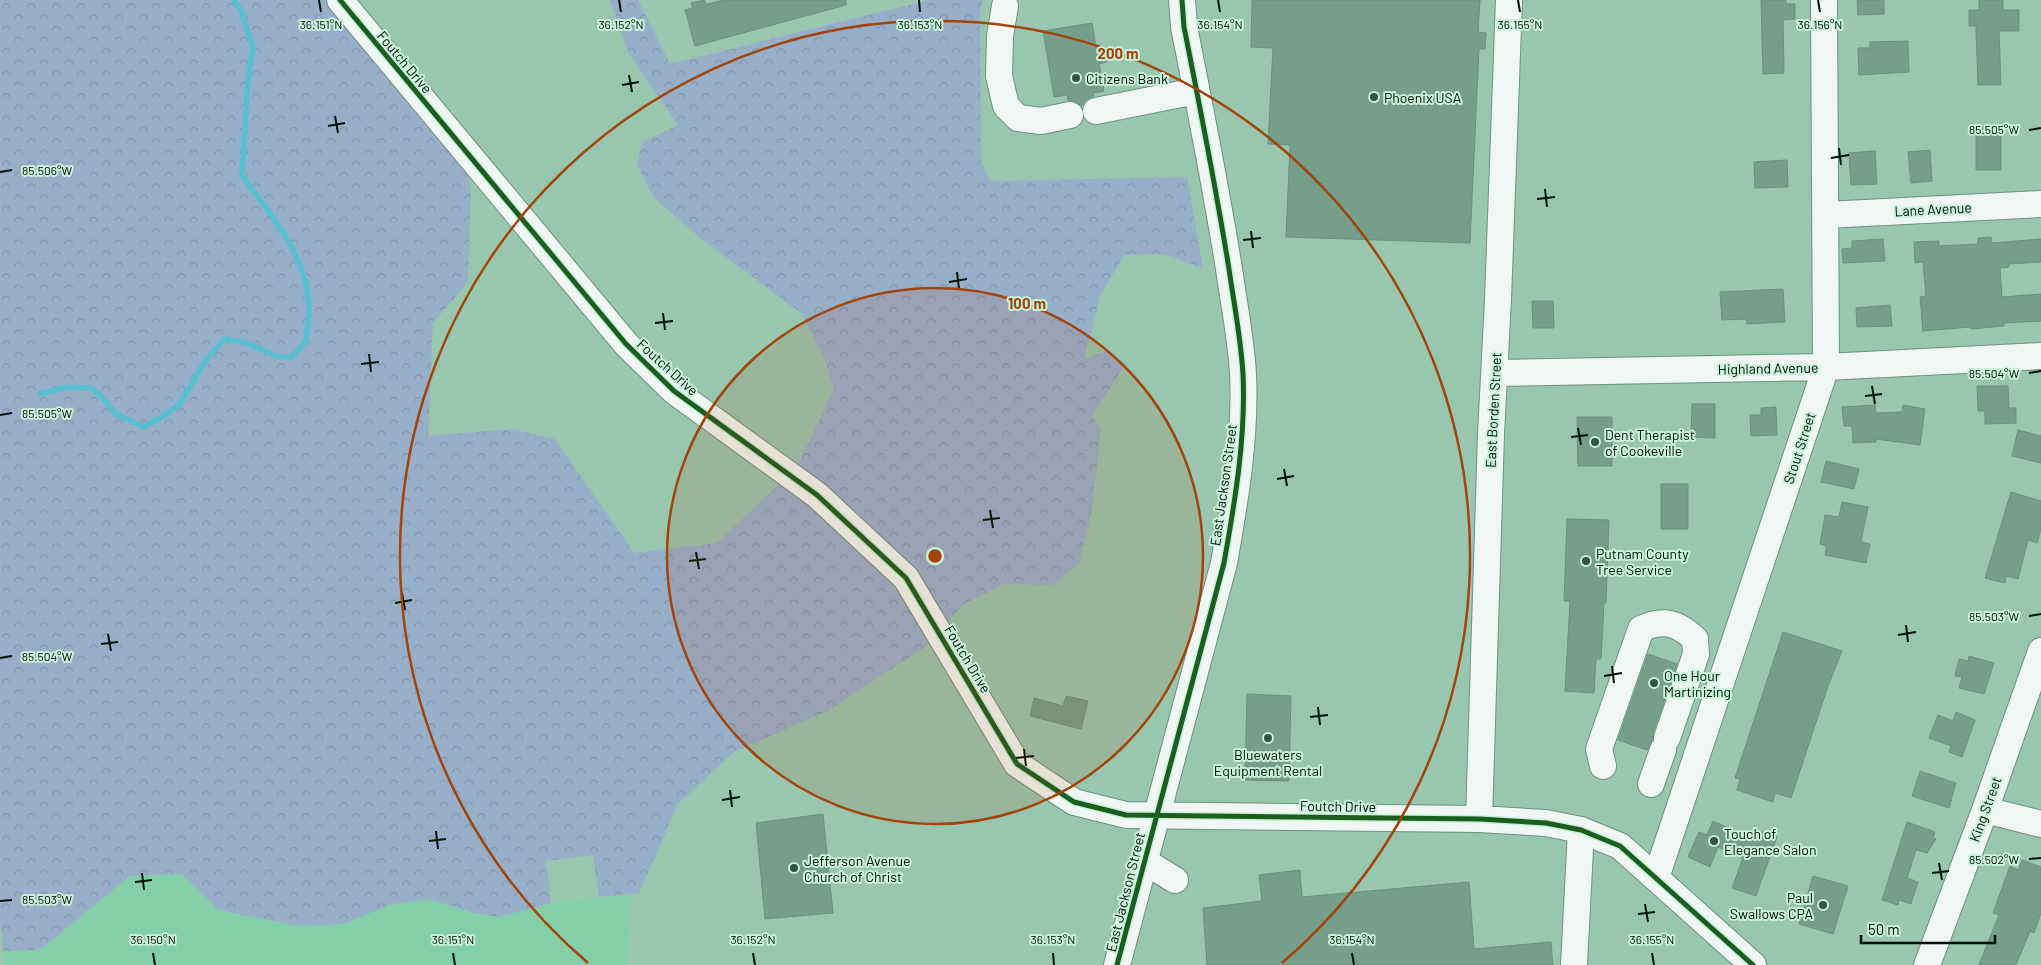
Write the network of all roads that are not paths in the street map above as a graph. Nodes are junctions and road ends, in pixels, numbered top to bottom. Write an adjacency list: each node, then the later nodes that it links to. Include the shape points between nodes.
1 (340, 0): 18 (street, Foutch Drive, via 626,344 674,391 817,495 906,578 1017,764 1074,802 1126,815)
2 (1182, 0): 6 (street, East Jackson Street)
3 (1509, 0): 13 (street, East Borden Street)
4 (1824, 0): 10 (street, Stout Street)
5 (1005, 6): 8 (street, via 999,76 1006,106 1018,118 1041,120)
6 (1196, 91): 7 (street); 18 (street, East Jackson Street, via 1238,326 1243,373 1243,421 1234,508 1224,563)
7 (1096, 111)
8 (1070, 115)
9 (2041, 204): 10 (street, Lane Avenue)
10 (1826, 215): 12 (street, Stout Street)
11 (2041, 356): 12 (street, Highland Avenue)
12 (1826, 367): 13 (street, Highland Avenue); 23 (street, Stout Street)
13 (1495, 373): 19 (street, East Borden Street)
14 (2041, 651): 17 (street, King Street)
15 (1603, 766): 16 (street, via 1598,749 1641,629 1655,622 1686,630 1695,639 1696,654)
16 (1651, 784)
17 (1985, 810): 20 (street); 28 (street, King Street)
18 (1156, 814): 19 (street, Foutch Drive); 22 (street, East Jackson Street)
19 (1479, 819): 21 (street, Foutch Drive, via 1546,823)
20 (2041, 824)
21 (1582, 830): 23 (street, Foutch Drive, via 1620,846); 26 (street)
22 (1144, 861): 24 (street); 25 (street, East Jackson Street)
23 (1656, 878): 27 (street, Foutch Drive)
24 (1175, 880)
25 (1117, 965)
26 (1574, 965)
27 (1753, 965)
28 (1927, 965)

